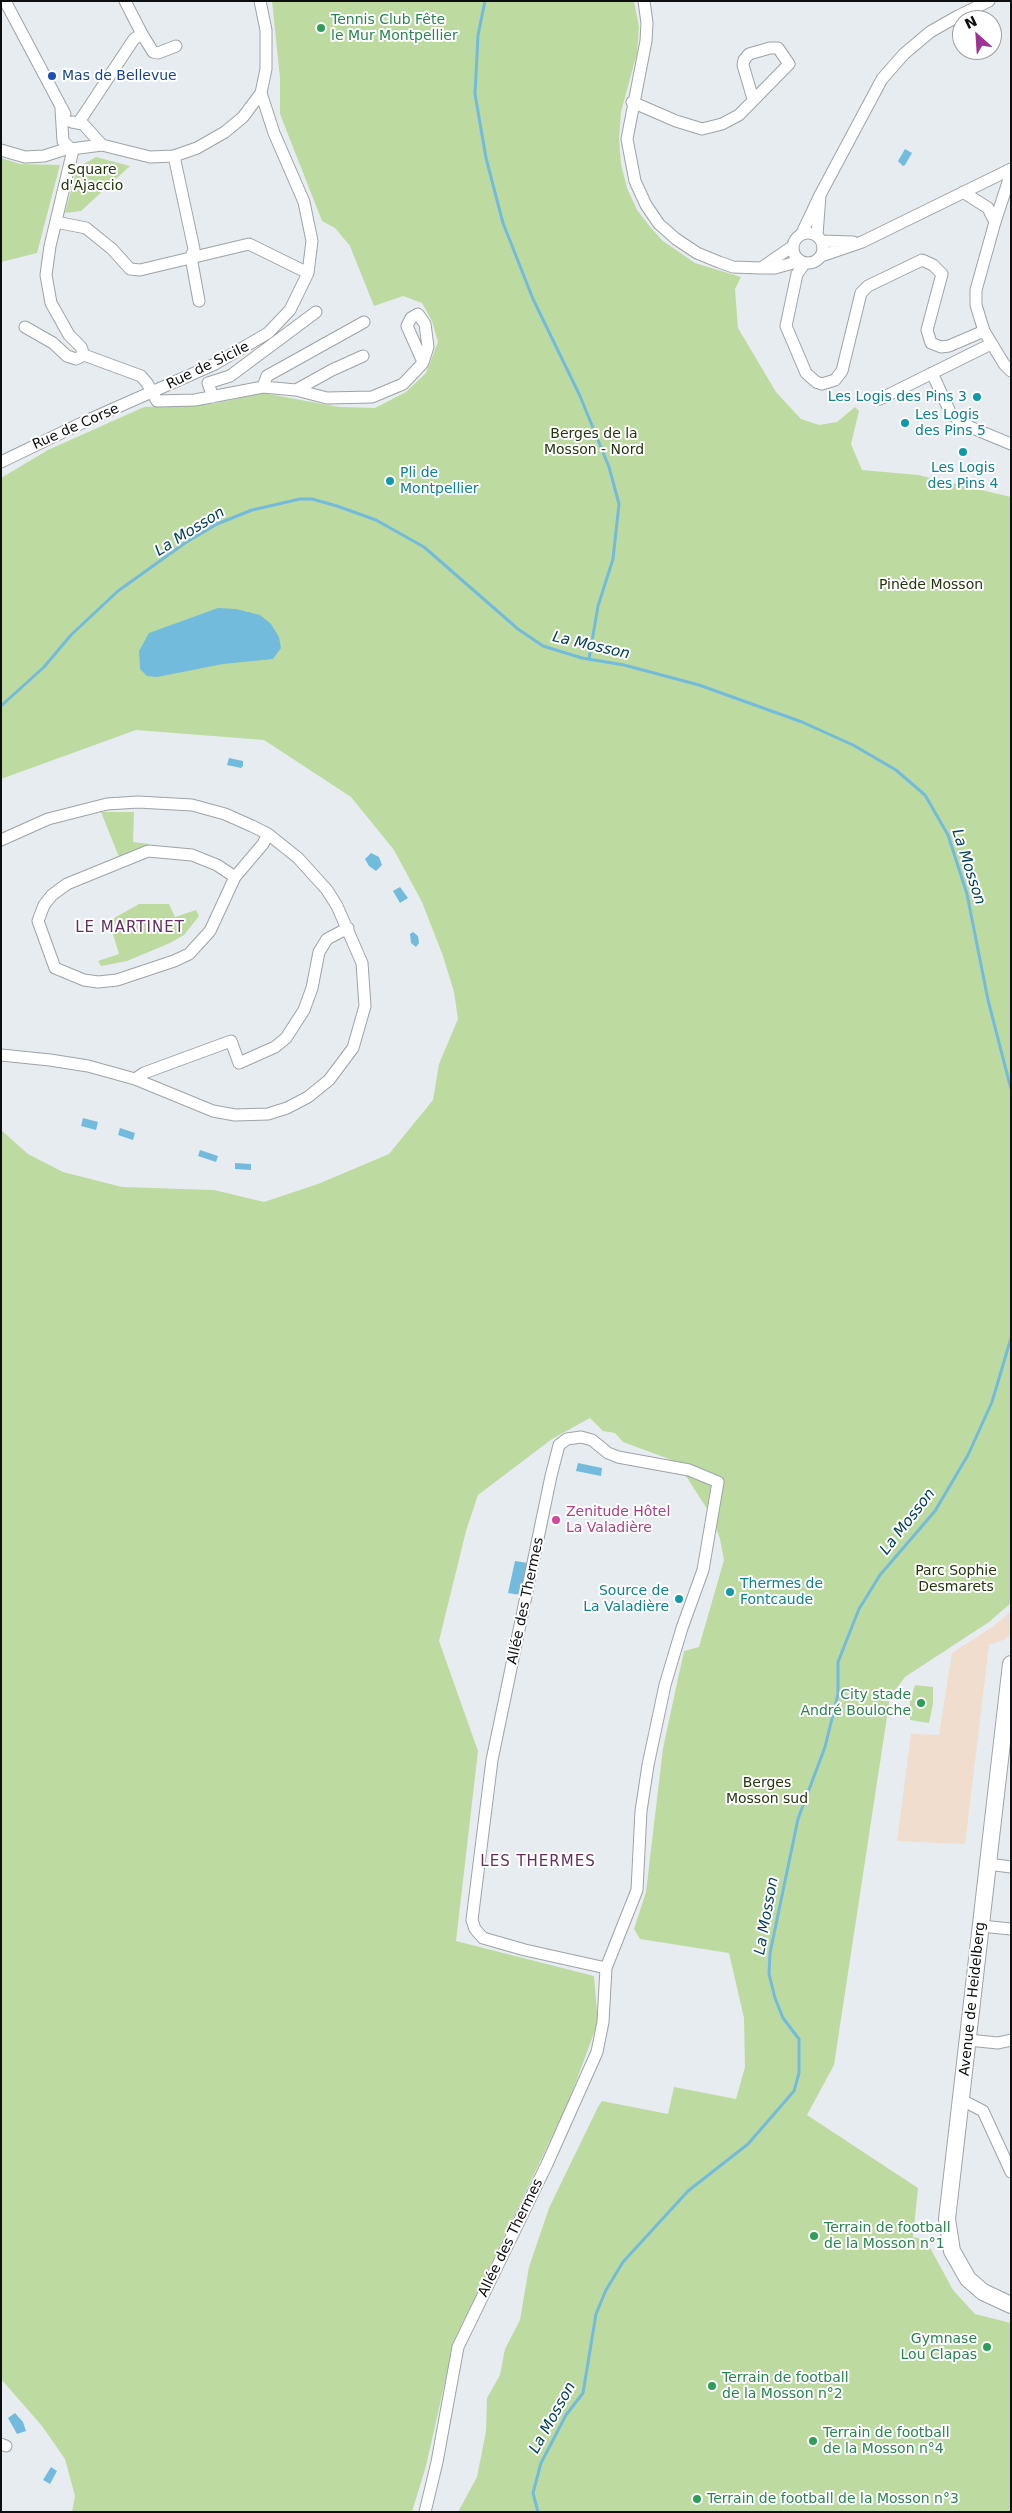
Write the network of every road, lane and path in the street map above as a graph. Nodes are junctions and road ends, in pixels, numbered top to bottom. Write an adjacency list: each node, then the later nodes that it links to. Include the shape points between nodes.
1 (5, 1): 11 (street)
2 (125, 1): 6 (street)
3 (260, 1): 8 (street, via 266,40)
4 (644, 1): 10 (street, via 646,41)
5 (989, 1): 22 (street, via 930,32 882,79)
6 (142, 34): 7 (street, via 153,52); 12 (street, via 134,39)
7 (176, 46)
8 (261, 93): 18 (street, via 243,118 225,132 197,148); 34 (street, Rue de Sicile, via 310,222 312,241)
9 (753, 99): 9 (street, via 744,60 749,54 778,48 789,64); 10 (street, via 739,115 702,129)
10 (632, 102): 32 (street, via 627,139 629,160 646,205 659,224 697,253 733,267)
11 (61, 109): 12 (street); 14 (street)
12 (77, 122): 13 (street); 14 (street, via 67,125)
13 (89, 131): 15 (street); 16 (street, via 89,140)
14 (62, 132): 16 (street, via 63,141)
15 (102, 145): 16 (street); 18 (street, via 150,157)
16 (75, 148): 17 (street, via 25,157); 23 (street)
17 (1, 150)
18 (174, 156): 30 (street, via 194,249)
19 (1011, 169): 21 (street)
20 (1011, 173): 24 (street)
21 (964, 192): 24 (street, via 988,208); 27 (street)
22 (820, 195): 25 (street); 26 (street)
23 (56, 222): 30 (street, via 86,228 112,249 130,270); 42 (street, via 48,266 48,290 58,319)
24 (995, 222): 40 (street, via 976,290 976,305)
25 (802, 233): 26 (street); 28 (street)
26 (820, 238): 27 (street); 29 (street, via 824,249)
27 (862, 242): 29 (street)
28 (793, 246): 31 (street, via 794,254); 32 (street)
29 (821, 256): 31 (street, via 814,262)
30 (190, 257): 34 (street, via 249,244); 36 (street)
31 (802, 262): 33 (street); 35 (street)
32 (761, 268): 33 (street)
33 (775, 268): 35 (street)
34 (308, 272): 49 (street, Rue de Sicile, via 290,310 268,333 216,364)
35 (795, 286): 40 (street, via 787,330 806,373 822,384 835,380 842,370 861,293 868,286 922,260 933,264 942,274 927,330 929,340 935,345 949,346)
36 (199, 301)
37 (316, 312): 50 (street, via 230,376 208,383)
38 (364, 322): 47 (street, via 267,376)
39 (25, 327): 42 (street, Rue de Sicile, via 53,343 67,356 76,359)
40 (984, 331): 41 (street)
41 (991, 344): 45 (street); 46 (street)
42 (84, 355): 49 (street, Rue de Sicile, via 140,376)
43 (363, 356): 48 (street)
44 (423, 362): 48 (street, via 403,384 372,397 327,398)
45 (1011, 371)
46 (932, 373): 51 (street); 52 (street, via 951,414 970,427)
47 (263, 387): 48 (street); 50 (street)
48 (296, 390)
49 (151, 392): 50 (street, via 157,401); 53 (street, Rue de Corse)
50 (214, 397)
51 (880, 399)
52 (1011, 444)
53 (1, 462)
54 (268, 834): 55 (street, via 225,814 192,805 138,802 107,804 48,819); 56 (street); 57 (street, via 298,858 326,890)
55 (1, 840)
56 (234, 877): 56 (street, via 210,931 189,954 131,977 106,981 84,980 54,968 38,921 52,895 82,876 148,851 192,856 218,865)
57 (348, 928): 59 (street, via 327,939 319,952 316,974 304,1010 280,1043 239,1063 231,1041 144,1073); 59 (street, via 362,963 365,1006 353,1048 344,1063 318,1090 281,1110 254,1116 234,1115 192,1103)
58 (1, 1055): 59 (street, via 69,1063)
59 (136, 1079)
60 (1010, 1667): 61 (street, Avenue de Heidelberg)
61 (988, 1864): 62 (street); 63 (street, Avenue de Heidelberg)
62 (1011, 1867)
63 (981, 1926): 64 (street); 66 (street, Avenue de Heidelberg)
64 (1011, 1929)
65 (606, 1968): 65 (street, Allée des Thermes, via 637,1890 641,1811 648,1765 671,1666 703,1570 718,1482 685,1469 624,1459 581,1437 567,1439 558,1445 492,1760 472,1920 483,1938); 71 (street, Allée des Thermes, via 603,2022 597,2052 547,2164 458,2347 437,2462)
66 (968, 2040): 67 (street, via 998,2043); 68 (street, Avenue de Heidelberg)
67 (1011, 2040)
68 (962, 2100): 69 (street, via 983,2111); 70 (street, Avenue de Heidelberg, via 948,2203 952,2251 968,2279 983,2292)
69 (1011, 2172)
70 (1011, 2305)
71 (424, 2512)

